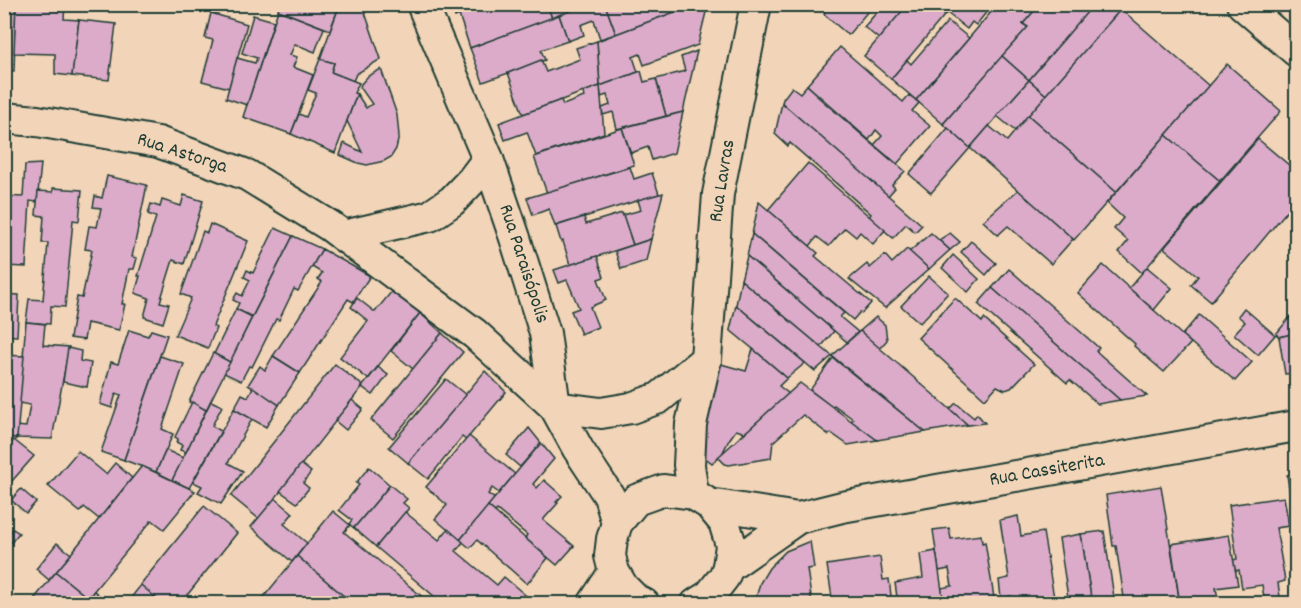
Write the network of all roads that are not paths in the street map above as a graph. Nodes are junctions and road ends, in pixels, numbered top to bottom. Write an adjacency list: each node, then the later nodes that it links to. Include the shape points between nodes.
1 (423, 4): 6 (street, Rua Paraisópolis)
2 (756, 4): 8 (street, Rua Lavras, via 718,194)
3 (1242, 4): 4 (street)
4 (1296, 51)
5 (4, 118): 7 (street, Rua Astorga, via 158,142 246,175)
6 (488, 159): 7 (street, via 452,201 430,216); 9 (street, Rua Paraisópolis, via 545,333)
7 (343, 236): 9 (street, Rua Astorga, via 475,334)
8 (706, 359): 9 (street, via 659,398 631,408 601,413); 11 (street, Rua Lavras, via 691,424 689,465)
9 (555, 407): 13 (street, Rua Paraisópolis, via 609,496)
10 (1296, 426): 12 (street, Rua Cassiterita)
11 (701, 499): 12 (street, Rua Cassiterita); 13 (street, Rua Cassiterita, via 664,490 636,500); 15 (street, via 724,522 730,545)
12 (798, 518): 15 (street, Rua Cassiterita)
13 (617, 523): 14 (street, via 610,556)
14 (614, 572): 16 (street); 17 (street, via 623,587)
15 (727, 582): 18 (street, Rua Cassiterita)
16 (593, 603)
17 (644, 603)
18 (696, 603)

